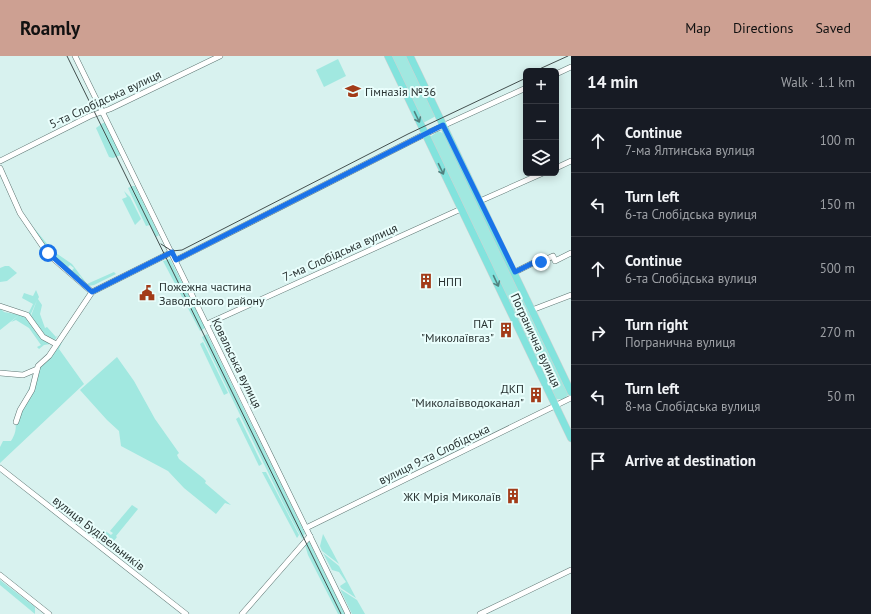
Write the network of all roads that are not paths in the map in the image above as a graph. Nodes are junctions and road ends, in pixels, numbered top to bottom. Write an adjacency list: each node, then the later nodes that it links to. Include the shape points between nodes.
1 (75, 56): 8 (street, Ковальська вулиця)
2 (220, 56): 8 (street, 5-та Слобідська вулиця)
3 (388, 56): 10 (main road, Погранична вулиця, one-way to 10)
4 (410, 56): 9 (main road, Погранична вулиця)
5 (571, 67): 6 (street)
6 (559, 73)
7 (523, 89): 9 (street)
8 (103, 112): 11 (street, 5-та Слобідська вулиця); 18 (street, Ковальська вулиця)
9 (443, 125): 10 (street); 16 (main road, Погранична вулиця)
10 (425, 134): 17 (main road, Погранична вулиця, one-way to 17); 20 (street)
11 (0, 161)
12 (571, 161): 13 (street)
13 (559, 167)
14 (0, 168): 22 (street, via 22,215 47,252)
15 (536, 176): 16 (street)
16 (480, 201): 21 (main road, Погранична вулиця)
17 (460, 209): 26 (street, 7-ма Слобідська вулиця); 32 (main road, Погранична вулиця, one-way to 32)
18 (172, 252): 20 (street, Ковальська вулиця); 22 (street)
19 (571, 253): 21 (street, via 555,261 553,256 541,262 539,260)
20 (176, 260): 26 (street, Ковальська вулиця)
21 (515, 272): 25 (main road, Погранична вулиця)
22 (92, 292): 27 (street)
23 (571, 295): 25 (street)
24 (0, 306): 27 (street, via 27,315 43,337)
25 (532, 310): 30 (main road, Погранична вулиця)
26 (207, 324): 36 (street, Ковальська вулиця)
27 (56, 344): 28 (street)
28 (37, 370): 29 (street, via 23,374); 33 (street, via 32,390)
29 (0, 373)
30 (571, 392)
31 (571, 398): 32 (street, вулиця 9-та Слобідська)
32 (555, 406): 34 (main road, Погранична вулиця); 36 (street, вулиця 9-та Слобідська)
33 (16, 422)
34 (571, 438)
35 (0, 468): 41 (street, вулиця Будівельників)
36 (306, 528): 37 (street, Ковальська вулиця)
37 (310, 536): 42 (street); 43 (street, Ковальська вулиця)
38 (571, 570): 44 (street)
39 (0, 574): 40 (street)
40 (48, 614)
41 (186, 614)
42 (242, 614)
43 (348, 614)
44 (480, 614)

